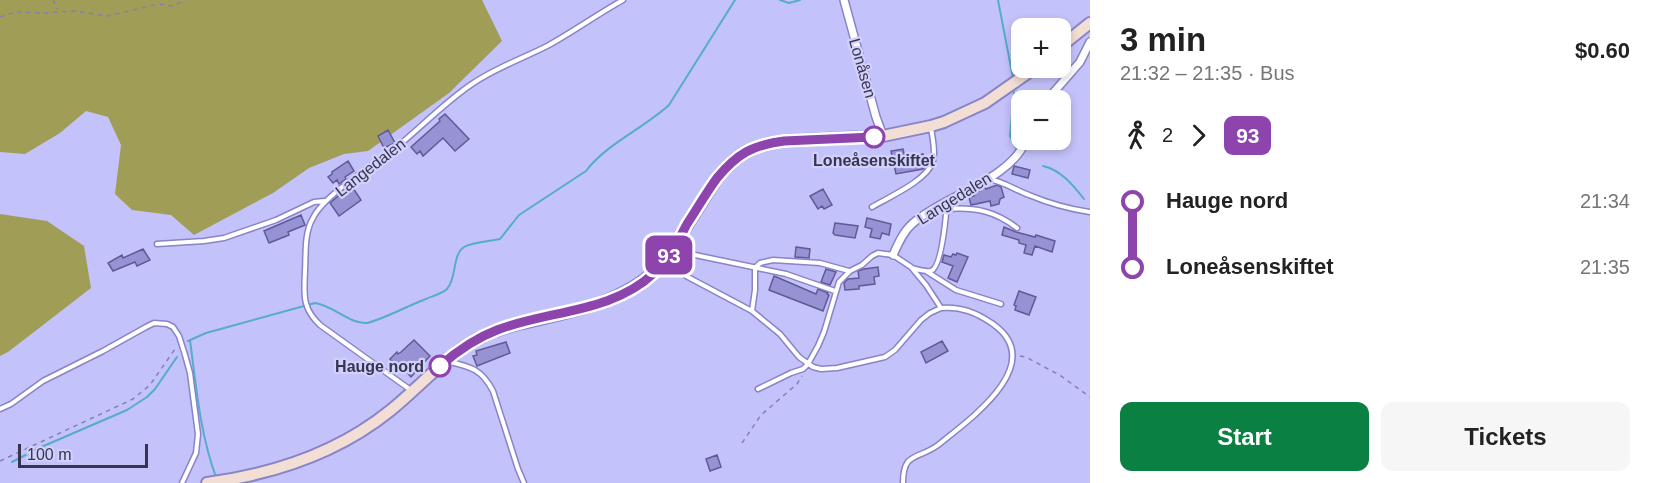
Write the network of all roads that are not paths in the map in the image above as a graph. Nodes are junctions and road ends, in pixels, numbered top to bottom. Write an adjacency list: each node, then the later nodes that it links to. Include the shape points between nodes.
1 (623, 0): 12 (lane, Langedalen, via 550,44 472,83)
2 (843, 0): 9 (street, Lonåsen)
3 (1090, 23): 4 (main road)
4 (1071, 38)
5 (1090, 42): 7 (street, via 1080,62)
6 (1021, 78): 8 (main road, via 985,103)
7 (1056, 90)
8 (931, 126): 9 (main road); 14 (lane, via 931,168)
9 (883, 136): 18 (main road, via 784,141 746,151 717,178)
10 (1021, 150): 11 (street, Langedalen)
11 (986, 179): 13 (street, Langedalen); 15 (lane)
12 (325, 201): 17 (lane, via 224,238); 31 (lane, Langedalen, via 309,227 306,308 320,325)
13 (947, 206): 16 (lane, via 992,213); 19 (street, Langedalen, via 932,209 910,225); 23 (lane, via 936,267)
14 (872, 207)
15 (1090, 212)
16 (1017, 228)
17 (157, 244)
18 (675, 250): 21 (lane); 27 (lane, via 686,276); 28 (main road, via 654,274 631,291 500,329)
19 (893, 255): 20 (lane); 22 (lane, via 878,253)
20 (911, 267): 23 (lane); 26 (lane)
21 (755, 268): 22 (lane, via 773,260 820,263); 24 (lane, via 798,277); 27 (lane)
22 (850, 271): 24 (lane)
23 (926, 271): 25 (lane, via 956,290)
24 (835, 291): 29 (lane, via 824,332)
25 (1001, 304)
26 (941, 308): 29 (lane, via 921,320 885,357 837,368 821,369); 36 (lane, via 962,308 1002,330 1012,346 1010,368 991,399 932,450 905,464)
27 (752, 310): 29 (lane)
28 (446, 361): 31 (main road); 35 (lane, via 475,369 487,380)
29 (808, 364): 30 (lane)
30 (758, 389)
31 (412, 391): 34 (main road, via 367,428 319,455 260,474)
32 (0, 410): 33 (lane, via 43,381 146,327 167,324 181,341 198,434 196,453)
33 (182, 483)
34 (209, 483)
35 (524, 483)
36 (903, 483)

